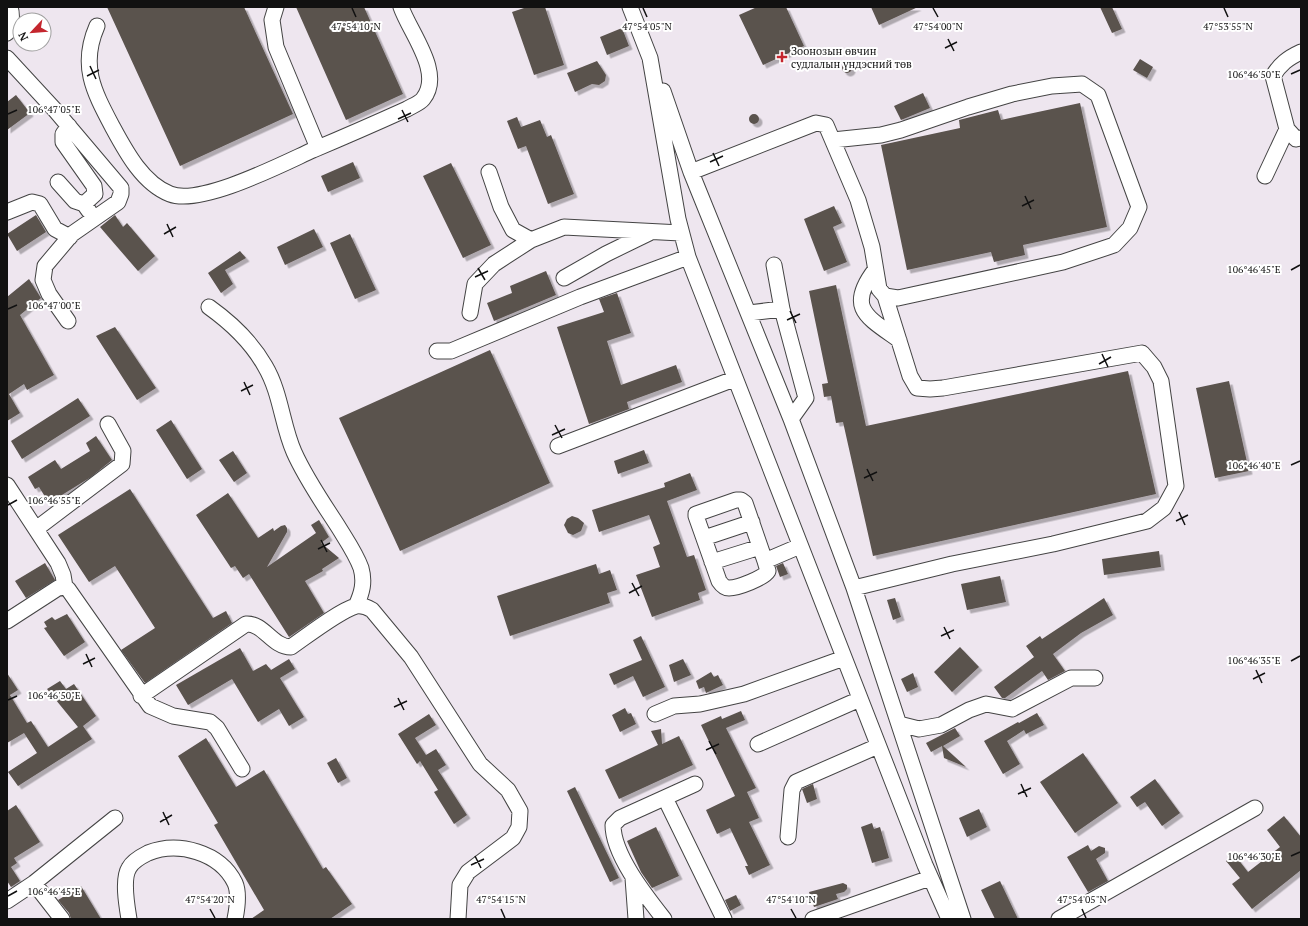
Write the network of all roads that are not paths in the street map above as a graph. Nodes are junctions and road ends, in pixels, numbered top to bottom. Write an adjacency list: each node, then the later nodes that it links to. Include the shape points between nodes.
1 (10, 7): 6 (street, via 11,25)
2 (276, 7): 14 (street, via 272,20 276,46)
3 (401, 7): 14 (street, via 421,47 431,77 430,87 423,100)
4 (630, 7): 9 (street)
5 (97, 26): 14 (street, via 91,38 88,56 91,84 115,132 143,174 169,194 179,197 210,192 240,182)
6 (7, 33)
7 (1301, 52): 11 (street, via 1278,66 1273,76)
8 (7, 58): 10 (street)
9 (650, 58): 16 (street); 23 (street)
10 (69, 126): 19 (street, via 63,134 63,142 94,186 95,194); 21 (street, via 122,188 118,202)
11 (1287, 129): 12 (street, via 1296,138); 17 (street)
12 (1301, 138)
13 (833, 140): 16 (street, via 826,125 816,122); 28 (street, via 858,200 872,247); 30 (street, via 888,133 1012,94 1052,86 1082,84 1098,95 1140,207 1130,228 1114,245 1055,264 898,298)
14 (318, 148)
15 (489, 172): 25 (street, via 501,207 513,230)
16 (691, 172): 34 (street)
17 (1265, 176)
18 (58, 182): 19 (street, via 75,201)
19 (84, 204): 21 (street)
20 (7, 212): 24 (street, via 32,202 40,204 55,229)
21 (95, 218): 24 (street)
22 (651, 232): 23 (street); 25 (street, via 564,227); 29 (street)
23 (682, 232): 26 (street)
24 (70, 237): 35 (street, via 45,266 43,280 49,294)
25 (531, 240): 33 (street, via 494,264 475,284)
26 (688, 257): 37 (street, via 580,297 451,351); 38 (street)
27 (774, 265): 32 (street)
28 (875, 270): 30 (street, via 879,289); 36 (street, via 865,284 860,299 862,308 869,318)
29 (564, 278)
30 (885, 296): 36 (street)
31 (209, 307): 52 (street, via 224,318 250,345 265,366 276,391 294,451 361,568 364,580)
32 (782, 309): 34 (street); 39 (street, via 806,398)
33 (470, 313)
34 (749, 313): 39 (street)
35 (68, 321)
36 (899, 340): 51 (street, via 910,376 918,388 930,390 1142,353 1154,367 1161,381 1176,486 1164,508 1147,521)
37 (437, 351)
38 (734, 379): 41 (street); 46 (street)
39 (792, 419): 51 (street)
40 (108, 424): 44 (street, via 123,451 122,464)
41 (558, 446)
42 (7, 485): 44 (street)
43 (752, 522): 45 (street); 45 (street, via 745,503 741,500 698,512 696,516); 47 (street)
44 (36, 529): 50 (street, via 58,563 63,575)
45 (704, 538): 48 (street)
46 (800, 546): 49 (street); 54 (street)
47 (760, 547): 48 (street); 49 (street)
48 (712, 562): 49 (street, via 719,581 729,588 761,578 768,571)
49 (765, 562)
50 (64, 588): 53 (street, via 55,590); 56 (street, via 68,589)
51 (854, 588): 59 (street)
52 (356, 606): 56 (street, via 291,647 278,644 256,626 246,624); 75 (street, via 372,610 399,642 480,764 508,790 520,811 519,827 513,838 468,872 460,885)
53 (7, 621)
54 (844, 658): 57 (street); 58 (street, via 744,694 700,704 674,706)
55 (1095, 678): 59 (street, via 1071,678 1012,709 986,704 941,725 919,729)
56 (141, 696): 62 (street, via 150,706 164,714 210,722 217,728)
57 (860, 699): 60 (street); 61 (street)
58 (654, 714)
59 (899, 724): 81 (street)
60 (758, 744)
61 (878, 746): 67 (street, via 796,782 792,790); 69 (street)
62 (242, 769)
63 (695, 784): 64 (street)
64 (665, 798): 68 (street, via 620,818 613,826 613,835); 78 (street)
65 (1255, 808): 82 (street)
66 (114, 818): 70 (street)
67 (788, 837)
68 (633, 877): 76 (street); 77 (street)
69 (930, 878): 79 (street); 80 (street)
70 (34, 883): 71 (street); 72 (street)
71 (7, 901)
72 (62, 919)
73 (129, 919): 74 (street, via 125,896 128,868 142,856 161,848 192,849 218,862 235,883)
74 (235, 919)
75 (458, 919)
76 (636, 919)
77 (664, 919)
78 (724, 919)
79 (813, 919)
80 (948, 919)
81 (963, 919)
82 (1059, 919)

